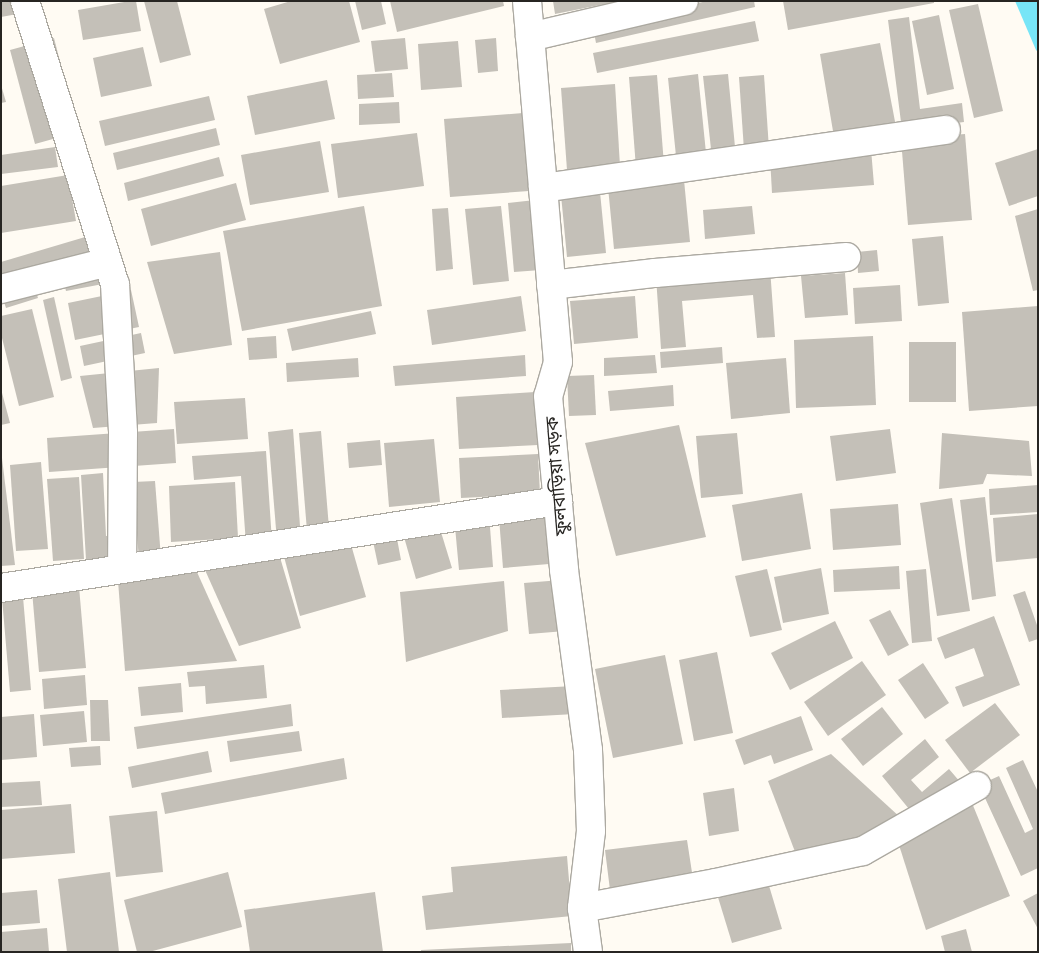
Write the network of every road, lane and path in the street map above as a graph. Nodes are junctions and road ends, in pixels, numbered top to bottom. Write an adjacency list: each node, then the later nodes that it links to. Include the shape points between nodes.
1 (25, 1): 8 (street)
2 (527, 1): 4 (street, ফুলবাড়িয়া সড়ক)
3 (684, 1): 4 (street)
4 (530, 37): 6 (street, ফুলবাড়িয়া সড়ক)
5 (946, 130): 6 (street)
6 (543, 188): 9 (street, ফুলবাড়িয়া সড়ক)
7 (846, 257): 9 (street)
8 (108, 262): 10 (street); 12 (street, via 115,284 123,433)
9 (551, 285): 11 (street, ফুলবাড়িয়া সড়ক, via 558,362 548,396)
10 (1, 289)
11 (558, 501): 12 (street); 15 (street, ফুলবাড়িয়া সড়ক, via 588,750 591,831)
12 (122, 569): 13 (street)
13 (1, 588)
14 (977, 786): 15 (street, via 863,851)
15 (582, 908): 16 (street, ফুলবাড়িয়া সড়ক)
16 (588, 952)

